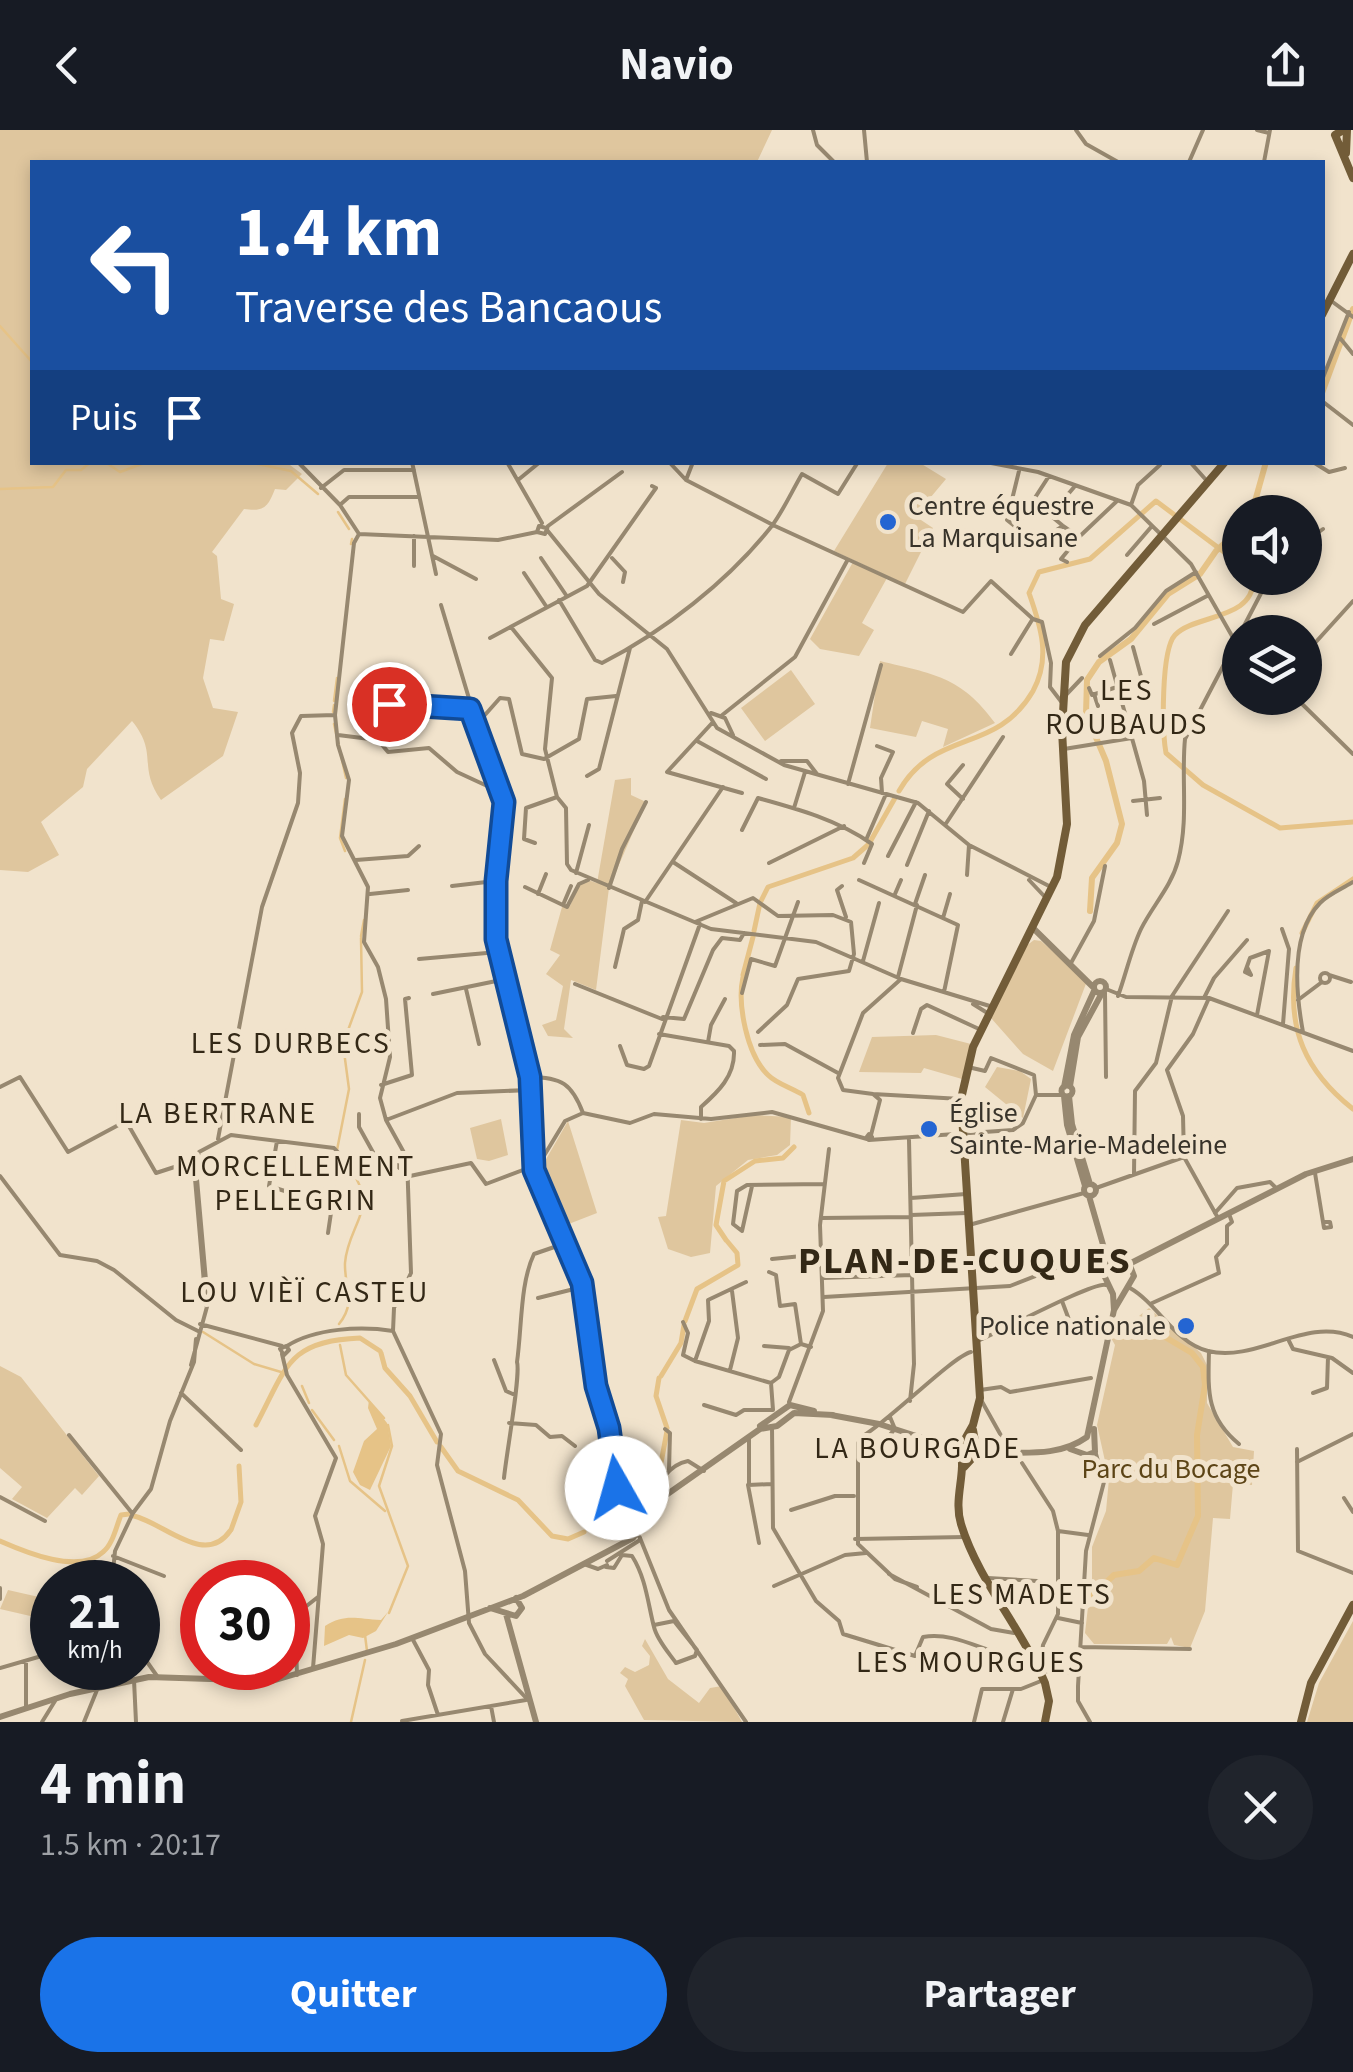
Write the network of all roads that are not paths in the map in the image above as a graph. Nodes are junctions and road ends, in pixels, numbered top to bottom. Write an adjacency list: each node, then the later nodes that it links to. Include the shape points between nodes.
1 (813, 130): 8 (street)
2 (864, 130): 9 (street)
3 (1076, 130): 10 (street)
4 (1203, 130): 11 (street)
5 (1257, 130): 7 (street)
6 (1341, 131): 13 (main road)
7 (1269, 132): 12 (street)
8 (832, 160)
9 (866, 160)
10 (1114, 160)
11 (1190, 160)
12 (1264, 160)
13 (1353, 174)
14 (1353, 254): 15 (main road)
15 (1330, 300): 16 (main road); 17 (street)
16 (1325, 310)
17 (1351, 315): 18 (street)
18 (1342, 339): 19 (street); 20 (street)
19 (1353, 354)
20 (1325, 374)
21 (1325, 403): 22 (street)
22 (1353, 425)
23 (301, 465): 45 (street)
24 (413, 465): 36 (street)
25 (509, 465): 40 (street)
26 (536, 465): 40 (street)
27 (672, 465): 41 (street)
28 (693, 465): 41 (street)
29 (856, 465): 53 (street, via 838,494 802,474)
30 (995, 465): 37 (street)
31 (1157, 465): 50 (street, via 1138,485)
32 (1193, 465): 42 (street)
33 (1223, 465): 42 (main road)
34 (1318, 465): 35 (street, via 1329,472)
35 (1346, 468)
36 (414, 470): 45 (street, via 344,470); 46 (street)
37 (1018, 471): 39 (street); 54 (street, via 1007,520 1036,543)
38 (622, 472): 56 (street)
39 (1048, 476): 44 (street); 52 (street)
40 (518, 480): 56 (street)
41 (686, 480): 53 (street)
42 (1209, 483): 60 (main road)
43 (652, 486): 64 (street)
44 (1075, 486): 47 (street); 48 (street)
45 (320, 488): 49 (street)
46 (419, 497): 49 (street, via 349,497); 59 (street)
47 (1064, 498)
48 (1117, 501): 50 (street); 61 (street)
49 (340, 505): 57 (street)
50 (1131, 505): 55 (street)
51 (1050, 516): 54 (street)
52 (1018, 524)
53 (775, 526): 66 (street); 85 (street)
54 (1063, 526): 61 (street)
55 (1152, 526): 60 (street); 62 (street)
56 (542, 528): 59 (street, via 498,540); 74 (street)
57 (360, 534): 58 (street); 105 (street)
58 (414, 536): 59 (street); 68 (street)
59 (429, 536): 63 (street)
60 (1163, 536): 71 (street); 102 (main road, via 1075,639)
61 (1078, 537): 67 (street, via 1061,558)
62 (1127, 555)
63 (433, 556): 70 (street); 72 (street)
64 (612, 557): 73 (street, via 625,572); 74 (street)
65 (541, 558): 75 (street)
66 (847, 561): 81 (street, via 963,612 991,581); 107 (street, via 795,657)
67 (1067, 562)
68 (414, 566)
69 (524, 573): 80 (street)
70 (436, 574)
71 (1197, 574): 76 (street); 92 (street, via 1166,591)
72 (476, 579)
73 (623, 582)
74 (590, 583): 75 (street); 85 (street)
75 (566, 596): 77 (street)
76 (1208, 596): 82 (street); 83 (street)
77 (559, 600): 80 (street); 88 (street, via 598,663)
78 (1353, 602): 86 (street)
79 (442, 605): 93 (street)
80 (546, 606): 84 (street)
81 (1037, 621): 91 (street); 102 (street, via 1050,655 1050,687)
82 (1222, 622)
83 (1154, 624)
84 (511, 627): 87 (street); 117 (street, via 552,678)
85 (653, 635): 88 (street); 107 (street)
86 (1322, 636)
87 (490, 638)
88 (630, 648): 101 (street)
89 (1133, 648): 99 (street, via 1142,680)
90 (465, 652): 93 (street)
91 (1011, 654)
92 (1100, 656)
93 (454, 657): 104 (street)
94 (1110, 660): 99 (street)
95 (881, 665): 125 (street)
96 (1222, 665): 210 (street, via 1184,738 1185,818 1172,880 1142,928)
97 (1082, 678): 102 (street)
98 (1089, 688): 100 (street)
99 (1118, 689): 100 (street); 111 (street)
100 (1094, 694): 103 (street)
101 (616, 696): 117 (street, via 587,699 579,739); 121 (street, via 599,769)
102 (1063, 701): 115 (main road)
103 (1098, 706)
104 (470, 709): 108 (street); 112 (street, via 383,701)
105 (336, 714): 109 (street); 248 (street, via 302,716 292,734 298,802 262,908)
106 (1313, 715): 116 (street)
107 (716, 722): 113 (street); 119 (street, via 764,754)
108 (476, 724): 117 (street, via 506,698 522,754); 127 (street)
109 (337, 734): 112 (street); 149 (street, via 349,780 342,836)
110 (1003, 737): 132 (street)
111 (1132, 738): 115 (street); 133 (street)
112 (378, 740): 127 (street, via 388,752 428,748 457,772)
113 (697, 740): 122 (street); 126 (street, via 667,772)
114 (877, 746): 129 (street, via 893,752 881,778)
115 (1064, 748): 171 (main road, via 1067,824)
116 (1353, 754)
117 (548, 758): 130 (street)
118 (963, 765): 124 (street)
119 (798, 766): 120 (street); 120 (street, via 803,760)
120 (808, 771): 125 (street); 137 (street)
121 (587, 776)
122 (766, 779)
123 (938, 783): 124 (street)
124 (947, 784): 132 (street)
125 (848, 785): 129 (street)
126 (723, 787): 128 (street); 150 (street)
127 (498, 791): 163 (street, via 504,802)
128 (742, 793)
129 (884, 794): 136 (street); 144 (street)
130 (557, 796): 147 (street, via 526,807); 156 (street, via 566,808 567,866)
131 (1160, 798): 133 (street)
132 (963, 799): 141 (street)
133 (1146, 800): 134 (street); 139 (street)
134 (1133, 801)
135 (646, 802): 169 (street)
136 (916, 802): 138 (street); 148 (street)
137 (794, 808): 142 (street); 143 (street, via 758,798)
138 (929, 811): 141 (street); 153 (street)
139 (1147, 815)
140 (588, 825): 156 (street)
141 (944, 825): 145 (street)
142 (844, 826): 144 (street); 151 (street)
143 (742, 830)
144 (869, 842): 152 (street)
145 (969, 845): 157 (street); 158 (street)
146 (419, 846): 149 (street, via 408,856)
147 (530, 854)
148 (888, 856)
149 (356, 860): 172 (street)
150 (673, 862): 176 (street); 178 (street)
151 (769, 863)
152 (864, 863)
153 (907, 865)
154 (1105, 866): 196 (street, via 1094,921)
155 (546, 874): 173 (street)
156 (576, 874): 160 (street)
157 (1022, 874): 171 (street); 171 (street)
158 (967, 875)
159 (924, 876): 180 (street)
160 (588, 880): 169 (street); 181 (street, via 579,884 570,906)
161 (858, 880): 174 (street)
162 (901, 880): 174 (street)
163 (496, 881): 165 (street); 192 (street)
164 (1352, 884): 215 (street, via 1320,902 1308,923)
165 (452, 886)
166 (571, 886): 181 (street)
167 (842, 886): 184 (street)
168 (525, 888): 173 (street)
169 (609, 888): 176 (street)
170 (408, 890): 172 (street)
171 (1049, 890): 188 (main road)
172 (370, 894): 198 (street, via 364,942)
173 (538, 894): 181 (street)
174 (895, 894): 180 (street)
175 (950, 894): 185 (street)
176 (644, 902): 186 (street); 199 (street, via 638,920 624,930)
177 (798, 902): 183 (street)
178 (736, 903): 183 (street, via 750,898 778,916); 186 (street)
179 (879, 903): 195 (street)
180 (916, 905): 185 (street); 201 (street)
181 (562, 906)
182 (1228, 911): 211 (street)
183 (793, 914): 184 (street); 190 (street)
184 (846, 918): 193 (street)
185 (943, 918): 207 (street, via 958,925)
186 (698, 923): 189 (street); 219 (street)
187 (1282, 929): 220 (street, via 1289,949)
188 (1030, 930): 196 (street); 217 (main road)
189 (747, 933): 190 (street); 219 (street, via 740,940 725,937 713,950 684,1019)
190 (784, 937): 193 (street); 208 (street, via 774,968 751,959)
191 (1246, 940): 213 (street, via 1216,974)
192 (498, 952): 194 (street); 202 (street)
193 (852, 956): 195 (street); 223 (street, via 844,975 796,980 787,1005)
194 (419, 959)
195 (863, 962): 201 (street)
196 (1072, 963): 206 (street)
197 (387, 964): 198 (street)
198 (378, 967): 235 (street, via 390,1036)
199 (615, 967)
200 (1246, 967): 218 (street, via 1252,955 1269,951)
201 (900, 978): 207 (street); 232 (street, via 863,1012)
202 (507, 979): 205 (street); 233 (street)
203 (1351, 982): 215 (street, via 1322,974 1322,982)
204 (574, 984): 219 (street)
205 (466, 989): 209 (street); 227 (street)
206 (1099, 989): 210 (street); 234 (street); 238 (street, via 1074,1035)
207 (944, 992): 216 (street)
208 (742, 993)
209 (433, 994)
210 (1118, 996): 211 (street)
211 (1172, 996): 213 (street); 260 (street, via 1156,1063 1135,1091)
212 (410, 998): 235 (street, via 405,999 412,1075)
213 (1206, 998): 218 (street); 252 (street, via 1192,1034 1168,1066 1183,1116)
214 (725, 999): 226 (street)
215 (1298, 1000): 222 (street)
216 (974, 1004): 217 (street); 217 (street)
217 (989, 1012): 221 (main road)
218 (1257, 1016): 220 (street)
219 (663, 1018): 225 (street)
220 (1283, 1024): 222 (street)
221 (981, 1030): 224 (street, via 927,1005); 231 (main road)
222 (1301, 1031): 230 (street)
223 (758, 1032)
224 (913, 1033)
225 (659, 1034): 226 (street); 229 (street, via 646,1069 625,1063)
226 (708, 1042): 245 (street, via 732,1048 735,1060 720,1092 701,1107)
227 (478, 1044)
228 (760, 1045): 232 (street, via 785,1044)
229 (620, 1046)
230 (1353, 1051)
231 (968, 1068): 240 (street, via 985,1071 991,1058 1025,1070 1034,1074); 241 (main road)
232 (839, 1073): 239 (street, via 843,1090)
233 (530, 1077): 237 (street); 242 (street, via 566,1083)
234 (1106, 1077)
235 (381, 1084): 244 (street)
236 (0, 1087): 255 (street, via 20,1077 68,1152 126,1121 156,1173)
237 (529, 1090): 244 (street, via 457,1093); 256 (street)
238 (1064, 1092): 240 (street); 266 (street, via 1067,1125)
239 (873, 1094): 241 (street); 247 (street, via 881,1104)
240 (1036, 1096): 246 (street, via 1016,1128)
241 (961, 1099): 246 (main road)
242 (583, 1113): 245 (street, via 630,1122 654,1114); 256 (street, via 565,1122)
243 (360, 1114): 258 (street, via 359,1127)
244 (386, 1120): 253 (street)
245 (701, 1120): 247 (street, via 791,1114)
246 (962, 1133): 249 (street); 267 (main road)
247 (870, 1137): 249 (street)
248 (221, 1138): 250 (street); 255 (street)
249 (909, 1140): 268 (street)
250 (277, 1141): 258 (street, via 337,1149 361,1176); 276 (street, via 270,1186 332,1206)
251 (830, 1149): 263 (street)
252 (1184, 1157): 260 (street); 272 (street)
253 (407, 1160): 257 (street); 259 (street)
254 (1351, 1160): 261 (street)
255 (195, 1162): 301 (street)
256 (534, 1166): 259 (street, via 486,1184 471,1163); 277 (street)
257 (398, 1167): 258 (street); 259 (street)
258 (384, 1172)
259 (407, 1174): 306 (street, via 411,1273 394,1308)
260 (1134, 1174): 266 (street)
261 (1314, 1175): 265 (street); 274 (street)
262 (0, 1176): 304 (street, via 60,1255 97,1261 176,1320)
263 (824, 1184): 264 (street); 273 (street)
264 (752, 1186): 264 (street, via 736,1193 734,1224 742,1232)
265 (1278, 1189): 270 (street); 272 (street, via 1270,1182 1246,1184 1228,1194)
266 (1090, 1190): 275 (street); 280 (street); 284 (street)
267 (966, 1194): 268 (street); 269 (main road)
268 (911, 1198): 271 (street)
269 (967, 1213): 271 (street); 275 (main road)
270 (1229, 1214): 272 (street); 299 (street, via 1228,1244 1216,1257 1219,1273)
271 (911, 1216): 273 (street); 287 (street)
272 (1217, 1216): 285 (street)
273 (821, 1218): 279 (street)
274 (1324, 1222)
275 (968, 1226): 283 (main road)
276 (328, 1233)
277 (567, 1243): 290 (street); 328 (street, via 534,1254 524,1272)
278 (1017, 1248): 283 (street)
279 (822, 1254): 282 (street); 288 (street)
280 (1119, 1258): 284 (street); 285 (street)
281 (1078, 1259): 293 (street, via 1016,1285)
282 (772, 1260)
283 (970, 1261): 293 (main road)
284 (1108, 1262): 291 (street, via 1102,1271)
285 (1131, 1266): 292 (street)
286 (770, 1272): 309 (street, via 776,1274 780,1306 795,1304)
287 (912, 1275): 288 (street); 294 (street)
288 (823, 1278): 296 (street)
289 (746, 1282): 295 (street)
290 (583, 1287): 297 (street); 371 (street, via 617,1488)
291 (1108, 1287): 292 (street); 298 (street, via 1092,1284); 300 (street)
292 (1130, 1287): 299 (street); 300 (street)
293 (972, 1288): 294 (street); 311 (main road)
294 (912, 1290): 296 (street); 322 (street)
295 (732, 1292): 318 (street, via 708,1300 709,1322); 319 (street, via 738,1338)
296 (824, 1297): 312 (street)
297 (538, 1298)
298 (1062, 1301): 305 (street, via 1074,1333); 311 (street)
299 (1150, 1304): 315 (street)
300 (1114, 1310): 345 (street)
301 (203, 1316): 303 (street); 304 (street)
302 (684, 1323): 318 (street, via 683,1355)
303 (219, 1326): 304 (street); 314 (street)
304 (199, 1327): 326 (street)
305 (1088, 1331)
306 (393, 1332): 314 (street, via 307,1335); 397 (street, via 442,1434 442,1490 465,1571)
307 (1353, 1336): 308 (street, via 1328,1330)
308 (1288, 1339): 315 (street, via 1236,1352); 316 (street, via 1293,1349)
309 (801, 1344): 312 (street); 313 (street)
310 (764, 1346): 313 (street)
311 (973, 1347): 325 (street); 329 (main road)
312 (811, 1348): 324 (street)
313 (792, 1349): 323 (street)
314 (283, 1351): 388 (street, via 286,1372 336,1458 315,1516 323,1544)
315 (1209, 1351): 346 (street, via 1208,1402 1220,1427)
316 (1328, 1357): 320 (street); 327 (street, via 1327,1388)
317 (494, 1360): 328 (street, via 506,1391)
318 (694, 1361): 319 (street)
319 (730, 1372): 323 (street)
320 (1353, 1372)
321 (1091, 1378): 329 (street)
322 (914, 1380): 325 (street); 330 (street)
323 (771, 1383): 335 (street)
324 (795, 1386): 332 (street); 333 (street)
325 (924, 1389): 330 (street)
326 (181, 1393): 353 (street); 368 (street, via 151,1489)
327 (1313, 1393)
328 (515, 1394): 337 (street)
329 (980, 1394): 349 (main road); 350 (street)
330 (910, 1401): 334 (street)
331 (704, 1405): 335 (street)
332 (786, 1408): 333 (street); 335 (street)
333 (796, 1408): 335 (street); 336 (street)
334 (894, 1414): 338 (street); 340 (street, via 889,1423)
335 (773, 1421): 344 (street); 351 (street); 361 (street)
336 (867, 1421): 338 (street); 343 (street)
337 (509, 1423): 347 (street, via 536,1425); 359 (street)
338 (880, 1424): 340 (street); 340 (street, via 886,1439); 343 (street)
339 (667, 1429): 357 (street)
340 (895, 1429): 349 (street)
341 (1353, 1434): 356 (street)
342 (70, 1435): 368 (street)
343 (864, 1436): 362 (street, via 858,1441)
344 (749, 1438): 351 (street); 360 (street)
345 (1091, 1438): 348 (street); 354 (street)
346 (1239, 1444)
347 (575, 1446)
348 (1080, 1447): 349 (street, via 1019,1455); 354 (street)
349 (969, 1448): 373 (main road, via 957,1506)
350 (1008, 1448)
351 (735, 1449): 358 (street)
352 (1297, 1449): 356 (street)
353 (241, 1450)
354 (1092, 1453): 372 (street, via 1102,1473)
355 (1022, 1462): 370 (street)
356 (1298, 1462): 383 (street, via 1298,1551)
357 (669, 1470): 358 (street, via 688,1461); 365 (street)
358 (704, 1471): 365 (street)
359 (504, 1478)
360 (749, 1483): 361 (street); 375 (street)
361 (773, 1484): 382 (street, via 773,1528)
362 (856, 1496): 366 (street); 374 (street)
363 (0, 1497): 369 (street)
364 (1344, 1498): 367 (street)
365 (655, 1504): 371 (street)
366 (791, 1510)
367 (1353, 1512)
368 (132, 1514): 377 (street)
369 (45, 1520)
370 (1058, 1531): 372 (street); 392 (street)
371 (638, 1536): 380 (street); 430 (street, via 669,1610)
372 (1090, 1536): 400 (street)
373 (966, 1538): 374 (street); 385 (main road)
374 (856, 1542): 376 (street); 378 (street)
375 (759, 1544)
376 (866, 1552): 378 (street); 402 (street, via 904,1586 922,1589 992,1629)
377 (114, 1556): 379 (street); 384 (street)
378 (845, 1556): 382 (street)
379 (114, 1560)
380 (604, 1561): 381 (street); 381 (street); 401 (street, via 614,1568 626,1554 634,1559 654,1606)
381 (583, 1565): 391 (street)
382 (800, 1572): 386 (street); 407 (street, via 843,1634 915,1656 923,1637 946,1633 995,1655)
383 (1353, 1574)
384 (164, 1576)
385 (988, 1578): 392 (street, via 1037,1581 1038,1598); 402 (main road)
386 (774, 1586)
387 (0, 1588): 389 (street)
388 (318, 1597): 393 (street); 410 (street)
389 (0, 1599)
390 (504, 1601): 391 (street); 395 (street); 396 (street)
391 (519, 1601): 398 (street)
392 (1056, 1601): 399 (street)
393 (310, 1603)
394 (1353, 1607): 435 (main road, via 1311,1682)
395 (479, 1610): 396 (street); 397 (street)
396 (505, 1613): 398 (street); 404 (street)
397 (467, 1615): 403 (street); 419 (street, via 485,1654)
398 (516, 1616): 404 (street)
399 (1058, 1618): 400 (street); 407 (street)
400 (1084, 1623): 405 (street)
401 (654, 1625): 401 (street, via 676,1663 695,1656 674,1621)
402 (1019, 1634): 407 (main road)
403 (412, 1638): 410 (street); 422 (street)
404 (517, 1641): 419 (street)
405 (1082, 1647): 406 (street); 412 (street)
406 (1190, 1649)
407 (1037, 1656): 413 (main road)
408 (28, 1660): 409 (street); 421 (street)
409 (0, 1668)
410 (317, 1668): 411 (street)
411 (310, 1670)
412 (1078, 1673): 413 (street); 434 (street, via 1078,1701)
413 (1042, 1676): 414 (street); 433 (main road)
414 (1014, 1689): 431 (street, via 979,1692); 432 (street)
415 (100, 1690): 417 (street)
416 (134, 1690): 427 (street)
417 (95, 1692): 418 (street); 426 (street)
418 (56, 1700): 421 (street); 425 (street)
419 (530, 1700): 420 (street); 429 (street)
420 (491, 1706): 422 (street); 428 (street)
421 (26, 1709): 423 (street)
422 (438, 1714): 424 (street)
423 (0, 1716)
424 (402, 1721)
425 (42, 1722)
426 (84, 1722)
427 (136, 1722)
428 (494, 1722)
429 (536, 1722)
430 (746, 1722)
431 (974, 1722)
432 (1003, 1722)
433 (1045, 1722)
434 (1090, 1722)
435 (1301, 1722)

